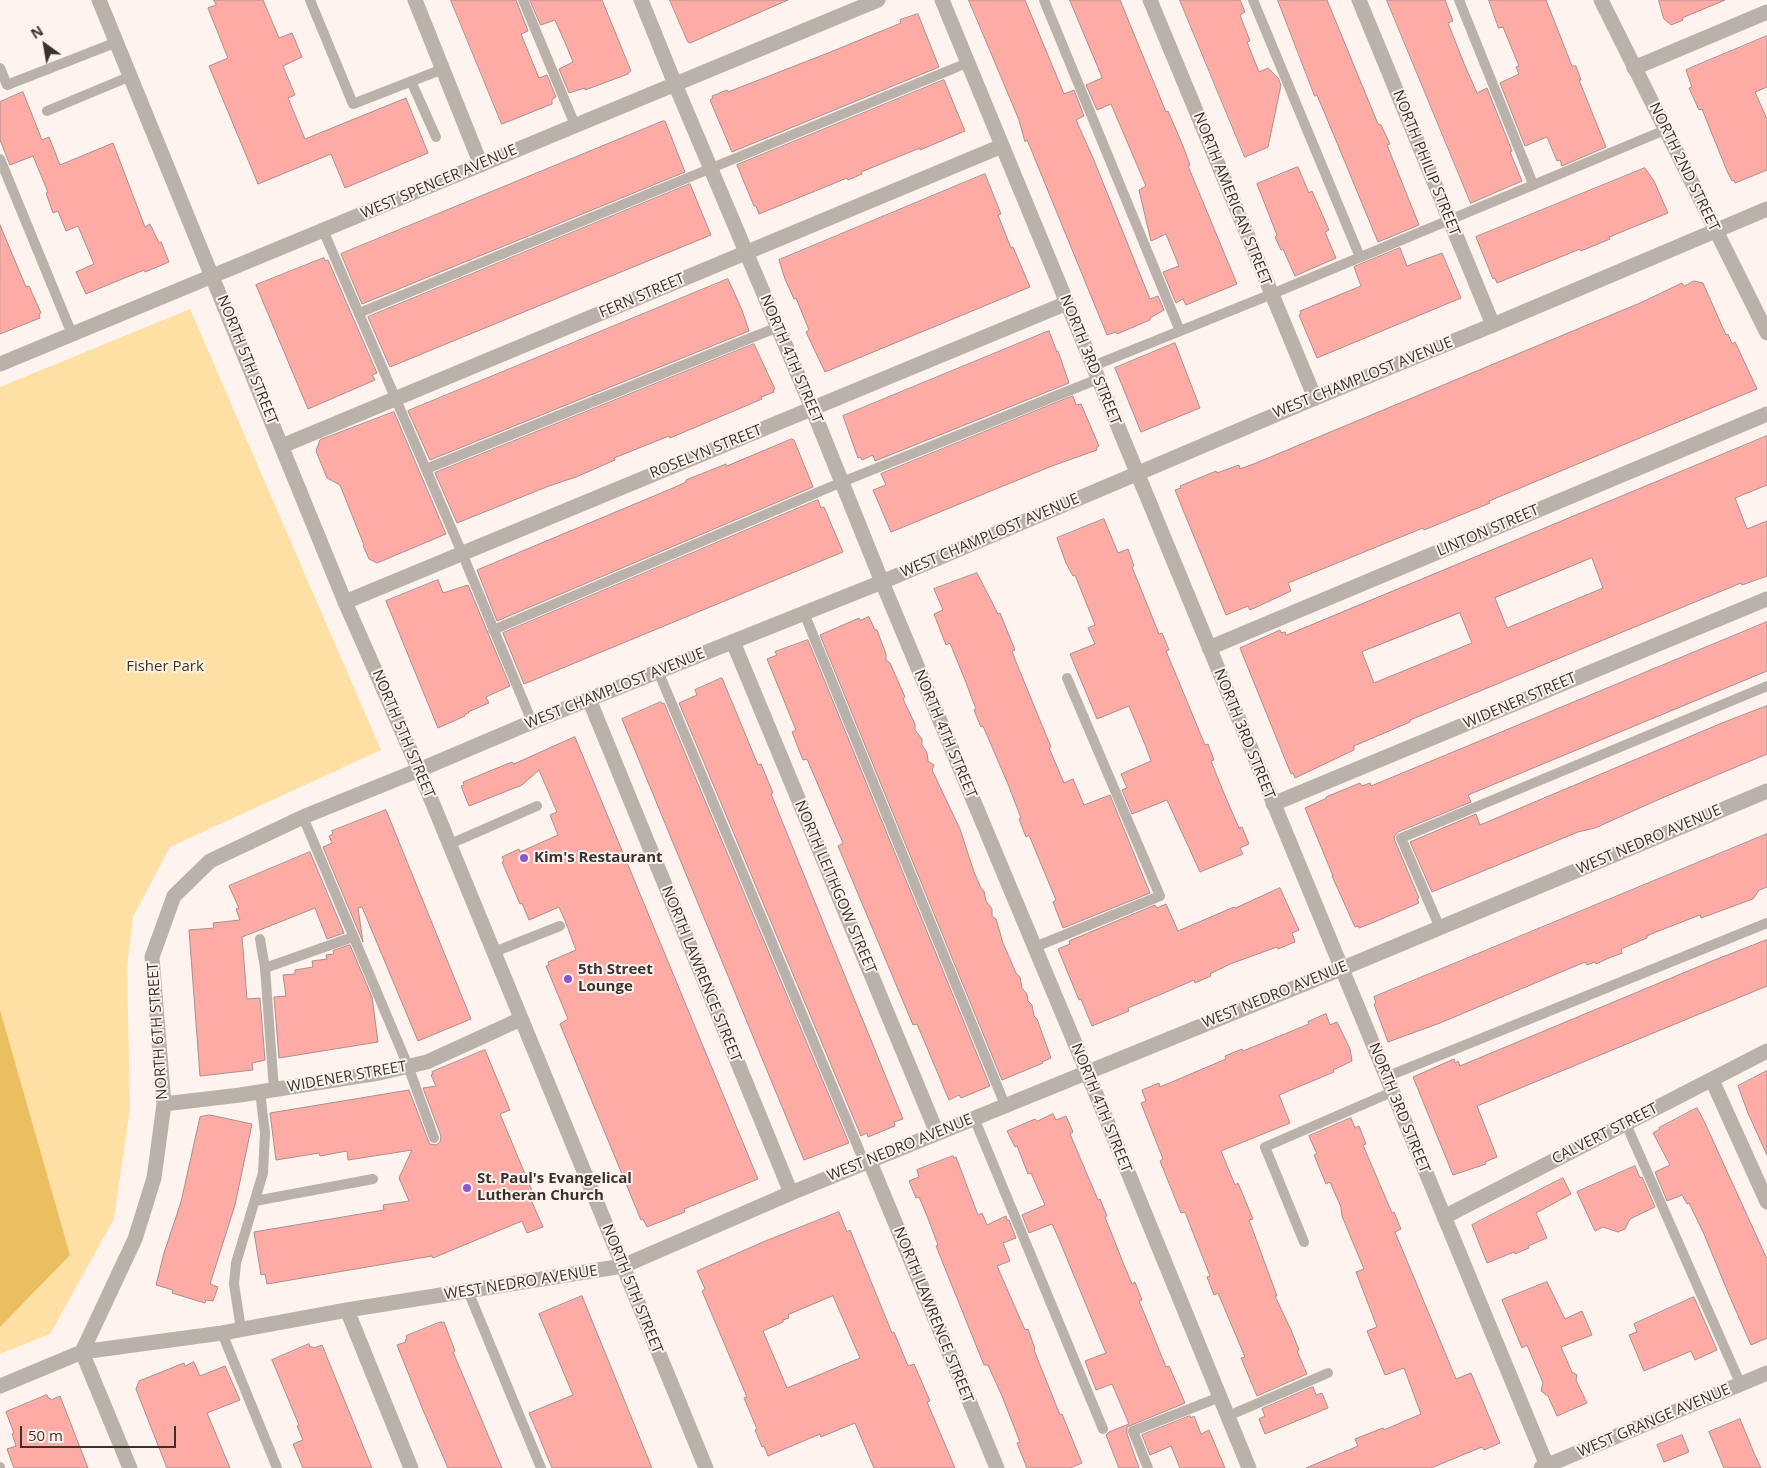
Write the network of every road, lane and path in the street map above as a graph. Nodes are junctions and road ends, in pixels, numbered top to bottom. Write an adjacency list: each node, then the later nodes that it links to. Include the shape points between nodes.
1 (100, 0): 15 (street, NORTH 5TH STREET)
2 (310, 0): 21 (lane, via 353,104)
3 (415, 0): 19 (street)
4 (523, 0): 24 (lane)
5 (641, 0): 22 (street, NORTH 4TH STREET)
6 (878, 0): 22 (street, WEST SPENCER AVENUE)
7 (942, 0): 16 (street, NORTH 3RD STREET)
8 (1044, 0): 44 (lane)
9 (1150, 0): 39 (street, NORTH AMERICAN STREET)
10 (1253, 0): 37 (lane)
11 (1359, 0): 33 (street, NORTH PHILIP STREET)
12 (1460, 0): 31 (lane)
13 (1601, 0): 18 (street, NORTH 2ND STREET)
14 (1767, 12): 18 (street)
15 (117, 42): 17 (lane, via 6,85); 20 (street, NORTH 5TH STREET)
16 (968, 63): 27 (street, NORTH 3RD STREET); 30 (lane)
17 (0, 68)
18 (1634, 68): 25 (street, NORTH 2ND STREET)
19 (443, 69): 21 (lane); 29 (street)
20 (131, 76): 23 (lane); 38 (street, NORTH 5TH STREET)
21 (411, 81): 26 (lane)
22 (674, 84): 24 (street, WEST SPENCER AVENUE); 30 (street, NORTH 4TH STREET)
23 (47, 111)
24 (575, 125): 29 (street, WEST SPENCER AVENUE)
25 (1665, 130): 31 (lane); 35 (street, NORTH 2ND STREET)
26 (436, 137)
27 (1002, 146): 36 (street, FERN STREET); 40 (street, NORTH 3RD STREET)
28 (0, 160): 46 (lane)
29 (481, 164): 34 (street, WEST SPENCER AVENUE)
30 (711, 169): 36 (street, NORTH 4TH STREET); 41 (lane)
31 (1533, 184): 33 (lane)
32 (1767, 209): 35 (street, WEST CHAMPLOST AVENUE)
33 (1449, 219): 37 (lane); 42 (street, NORTH PHILIP STREET)
34 (323, 230): 38 (street, WEST SPENCER AVENUE); 41 (lane)
35 (1716, 231): 42 (street, WEST CHAMPLOST AVENUE); 45 (street, NORTH 2ND STREET)
36 (746, 252): 43 (street, NORTH 4TH STREET); 50 (street, FERN STREET)
37 (1360, 257): 39 (lane)
38 (213, 276): 46 (street, WEST SPENCER AVENUE); 53 (street, NORTH 5TH STREET)
39 (1272, 294): 44 (lane); 49 (street, NORTH AMERICAN STREET)
40 (1066, 303): 48 (street, NORTH 3RD STREET); 51 (street, ROSELYN STREET)
41 (359, 313): 50 (lane)
42 (1493, 325): 49 (street, WEST CHAMPLOST AVENUE)
43 (778, 327): 51 (street, NORTH 4TH STREET); 54 (lane)
44 (1180, 331): 48 (lane)
45 (1767, 333)
46 (72, 334): 47 (street, WEST SPENCER AVENUE)
47 (0, 364)
48 (1095, 372): 55 (street, NORTH 3RD STREET); 56 (lane)
49 (1315, 398): 55 (street, WEST CHAMPLOST AVENUE)
50 (396, 399): 53 (street, FERN STREET); 54 (lane)
51 (812, 408): 56 (street, NORTH 4TH STREET); 57 (street, ROSELYN STREET)
52 (1767, 414): 64 (street, LINTON STREET)
53 (282, 446): 60 (street, NORTH 5TH STREET)
54 (426, 470): 57 (lane)
55 (1137, 473): 58 (street, WEST CHAMPLOST AVENUE); 64 (street, NORTH 3RD STREET)
56 (842, 482): 58 (street, NORTH 4TH STREET); 62 (lane)
57 (462, 553): 60 (street, ROSELYN STREET); 62 (lane)
58 (882, 582): 61 (street, WEST CHAMPLOST AVENUE); 82 (street, NORTH 4TH STREET)
59 (1767, 599): 72 (street, WIDENER STREET)
60 (345, 602): 70 (street, NORTH 5TH STREET)
61 (804, 613): 63 (street, WEST CHAMPLOST AVENUE); 95 (lane)
62 (493, 630): 69 (lane)
63 (733, 642): 65 (street, WEST CHAMPLOST AVENUE); 98 (street, NORTH LEITHGOW STREET)
64 (1209, 648): 72 (street, NORTH 3RD STREET)
65 (658, 671): 68 (street, WEST CHAMPLOST AVENUE); 100 (lane)
66 (1067, 678): 82 (lane, via 1160,896)
67 (1767, 686): 79 (lane, via 1401,838)
68 (589, 699): 69 (street, WEST CHAMPLOST AVENUE); 102 (street, NORTH LAWRENCE STREET)
69 (532, 722): 70 (street, WEST CHAMPLOST AVENUE)
70 (419, 770): 74 (street, WEST CHAMPLOST AVENUE); 75 (street, NORTH 5TH STREET)
71 (1767, 791): 79 (street, WEST NEDRO AVENUE)
72 (1273, 804): 85 (street, NORTH 3RD STREET)
73 (537, 806): 75 (lane)
74 (303, 817): 76 (street, WEST CHAMPLOST AVENUE); 80 (lane)
75 (450, 844): 83 (street, NORTH 5TH STREET)
76 (213, 860): 94 (street, NORTH 6TH STREET, via 174,896 152,958)
77 (1767, 923): 90 (lane)
78 (560, 926): 83 (lane)
79 (1440, 928): 85 (street, WEST NEDRO AVENUE)
80 (353, 937): 84 (lane); 88 (lane)
81 (260, 939): 84 (lane)
82 (1035, 947): 89 (street, NORTH 4TH STREET)
83 (494, 952): 86 (street, NORTH 5TH STREET)
84 (266, 968): 92 (lane)
85 (1341, 969): 89 (street, WEST NEDRO AVENUE); 90 (street, NORTH 3RD STREET)
86 (521, 1019): 88 (street, WIDENER STREET, via 427,1062); 107 (street, NORTH 5TH STREET)
87 (1767, 1052): 91 (street, CALVERT STREET)
88 (408, 1066): 92 (street, WIDENER STREET); 99 (lane)
89 (1087, 1072): 95 (street, WEST NEDRO AVENUE); 117 (street, NORTH 4TH STREET)
90 (1386, 1078): 93 (street, NORTH 3RD STREET)
91 (1712, 1080): 97 (street, CALVERT STREET); 104 (street)
92 (267, 1091): 94 (street, WIDENER STREET); 103 (lane, via 265,1160)
93 (1392, 1092): 105 (street, NORTH 3RD STREET); 106 (lane, via 1265,1147)
94 (164, 1104): 112 (street, NORTH 6TH STREET, via 154,1178 135,1240)
95 (1005, 1105): 96 (street, WEST NEDRO AVENUE)
96 (974, 1118): 98 (street, WEST NEDRO AVENUE); 119 (lane)
97 (1626, 1124): 105 (street, CALVERT STREET); 115 (lane)
98 (937, 1133): 100 (street, WEST NEDRO AVENUE)
99 (434, 1138)
100 (868, 1163): 102 (street, WEST NEDRO AVENUE); 126 (street, NORTH LAWRENCE STREET)
101 (373, 1179): 103 (lane)
102 (791, 1193): 107 (street, WEST NEDRO AVENUE)
103 (255, 1201): 110 (lane, via 236,1263 234,1284)
104 (1767, 1202)
105 (1444, 1217): 120 (street, NORTH 3RD STREET)
106 (1304, 1242)
107 (623, 1266): 108 (street, WEST NEDRO AVENUE); 125 (street, NORTH 5TH STREET)
108 (468, 1291): 109 (street, WEST NEDRO AVENUE); 124 (lane)
109 (347, 1310): 110 (street, WEST NEDRO AVENUE); 123 (street)
110 (241, 1329): 111 (street, WEST NEDRO AVENUE)
111 (222, 1333): 112 (street, WEST NEDRO AVENUE); 122 (lane)
112 (82, 1352): 116 (street, WEST NEDRO AVENUE); 121 (street)
113 (1328, 1373): 118 (lane)
114 (1765, 1379): 115 (street, WEST GRANGE AVENUE)
115 (1741, 1385): 120 (street, WEST GRANGE AVENUE)
116 (0, 1386)
117 (1220, 1396): 118 (street, NORTH 4TH STREET); 127 (lane, via 1133,1431)
118 (1228, 1416): 128 (street, NORTH 4TH STREET)
119 (1103, 1429)
120 (1545, 1467)
121 (130, 1468)
122 (277, 1468)
123 (411, 1468)
124 (540, 1468)
125 (706, 1468)
126 (997, 1468)
127 (1148, 1468)
128 (1250, 1468)

